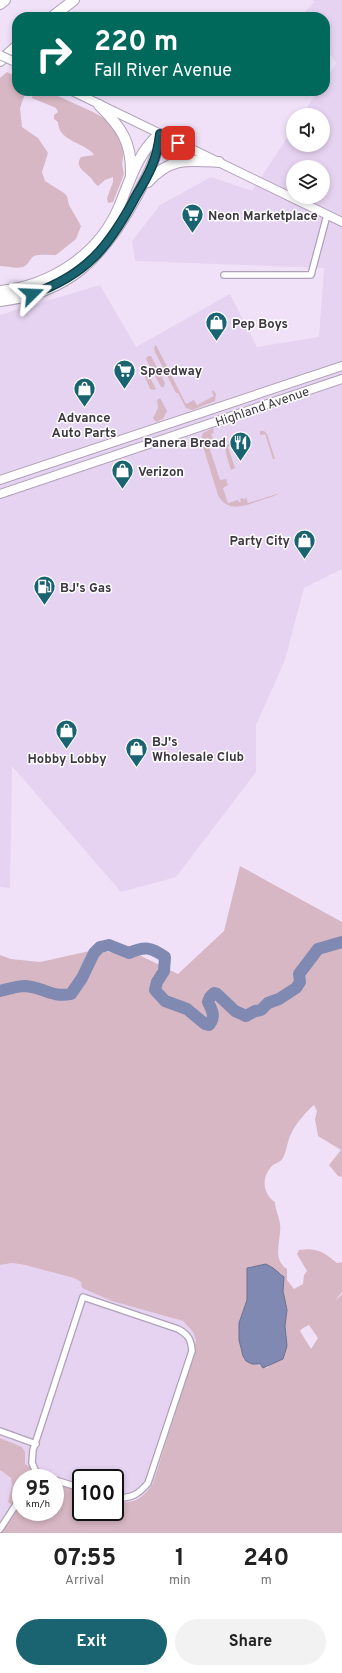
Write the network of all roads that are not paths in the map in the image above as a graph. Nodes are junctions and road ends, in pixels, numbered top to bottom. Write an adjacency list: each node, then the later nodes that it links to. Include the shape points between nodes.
1 (5, 0): 3 (highway)
2 (74, 0): 4 (highway)
3 (0, 4)
4 (58, 12)
5 (12, 48): 7 (highway)
6 (12, 50): 8 (highway)
7 (0, 56): 9 (main road, bridge)
8 (0, 61)
9 (12, 62)
10 (82, 96): 11 (main road)
11 (99, 104): 12 (main road); 14 (highway, via 116,122 125,137 131,157)
12 (160, 134): 13 (main road); 14 (highway, via 148,146); 15 (highway, via 155,160)
13 (219, 162): 15 (highway, via 188,160 169,165 150,180); 16 (main road)
14 (131, 177): 19 (highway, via 110,224 83,255 46,279 21,288)
15 (131, 206): 20 (highway, via 108,243 96,257 74,274 41,291 23,297)
16 (326, 215): 17 (main road); 18 (street, via 311,275)
17 (342, 222)
18 (224, 275)
19 (0, 291)
20 (0, 300)
21 (342, 366): 23 (main road, Highland Avenue)
22 (342, 379): 24 (main road, Highland Avenue)
23 (0, 480)
24 (0, 494)
25 (0, 1431): 26 (street)
26 (36, 1444): 27 (street, via 33,1450); 28 (street, via 83,1296 185,1333 190,1339 192,1351 148,1483 135,1495)
27 (34, 1469)
28 (124, 1498)
29 (12, 1511): 30 (street)
30 (0, 1529)

